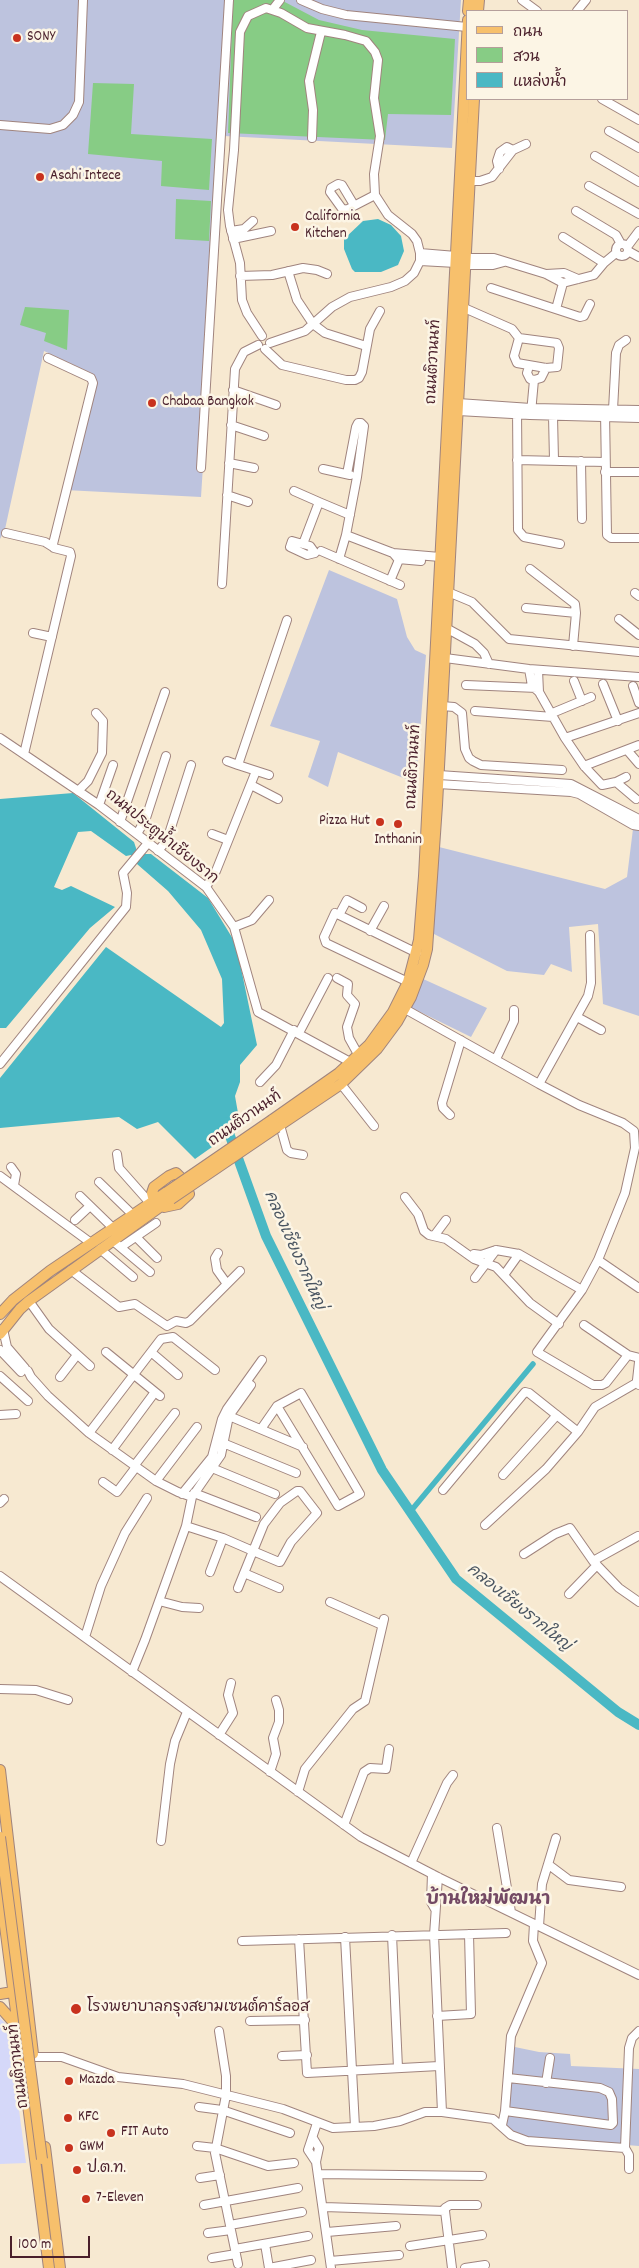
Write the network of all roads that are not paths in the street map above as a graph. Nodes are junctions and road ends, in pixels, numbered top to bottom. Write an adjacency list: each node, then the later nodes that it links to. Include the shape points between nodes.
1 (83, 0): 18 (street, via 79,102 73,115 50,129)
2 (229, 0): 13 (street)
3 (280, 0): 7 (street)
4 (301, 0): 11 (street, via 346,15)
5 (522, 0): 8 (street)
6 (586, 0): 9 (street)
7 (273, 9): 10 (street, via 300,25); 14 (street, via 259,10 244,20)
8 (536, 10)
9 (578, 10)
10 (320, 32): 20 (street, via 309,72); 27 (street, via 366,41 377,56 374,98 380,136 374,174)
11 (466, 32)
12 (466, 65): 40 (main road, ถนนติวานนท์)
13 (225, 68): 14 (street); 78 (street)
14 (237, 68): 32 (street, via 228,210)
15 (474, 100): 24 (main road, ถนนติวานนท์)
16 (604, 100): 17 (street)
17 (639, 120)
18 (0, 125)
19 (609, 131): 22 (street)
20 (312, 138)
21 (526, 144): 24 (street, via 513,150 488,179)
22 (639, 148)
23 (595, 156): 25 (street)
24 (470, 181): 40 (main road, ถนนติวานนท์)
25 (639, 182)
26 (589, 186): 30 (street)
27 (375, 195): 28 (street); 38 (street, via 388,215 412,234)
28 (354, 205)
29 (576, 211): 37 (street, via 616,235)
30 (639, 214)
31 (253, 221): 32 (street, via 244,229)
32 (231, 230): 36 (street)
33 (271, 231): 36 (street)
34 (639, 231): 37 (street)
35 (563, 237): 41 (street)
36 (233, 239): 45 (street)
37 (625, 247): 39 (street); 41 (street, via 621,256 616,253)
38 (420, 257): 40 (street); 53 (street, via 414,273 405,281 350,297 332,307)
39 (639, 257)
40 (460, 261): 44 (street, via 494,258); 50 (main road, ถนนติวานนท์); 94 (main road, ถนนติวานนท์)
41 (604, 263): 46 (street, via 594,275)
42 (288, 271): 43 (street, via 309,268); 45 (street, via 266,276); 53 (street, via 297,300)
43 (327, 274)
44 (546, 274): 46 (street, via 568,274); 47 (street)
45 (240, 276): 56 (street, via 244,306 262,336 268,338)
46 (578, 279): 47 (street)
47 (563, 283): 51 (street)
48 (491, 288): 51 (street)
49 (590, 304): 51 (street, via 582,317)
50 (462, 307): 54 (street, via 512,329); 64 (main road, ถนนติวานนท์)
51 (556, 309)
52 (380, 311): 57 (street, via 370,329)
53 (313, 324): 56 (street, via 295,335); 57 (street, via 325,333)
54 (519, 338): 59 (street, via 514,360); 60 (street, via 557,343 558,365)
55 (626, 340): 68 (street, via 616,353)
56 (264, 345): 57 (street, via 282,365 351,381 361,375); 62 (street, via 249,348 240,357)
57 (366, 346)
58 (48, 358): 97 (street, via 91,378 93,383)
59 (528, 366): 60 (street); 61 (street, via 528,377)
60 (546, 368): 61 (street, via 541,378)
61 (534, 380): 67 (street)
62 (233, 390): 63 (street); 71 (street)
63 (276, 405)
64 (458, 407): 66 (street); 94 (main road, ถนนติวานนท์)
65 (639, 410): 68 (street)
66 (517, 411): 67 (street); 73 (street)
67 (531, 412): 68 (street); 69 (street)
68 (608, 412): 69 (street); 70 (street); 77 (street)
69 (553, 416): 74 (street)
70 (639, 418)
71 (231, 425): 72 (street); 76 (street)
72 (264, 436)
73 (517, 460): 74 (street); 96 (street, via 519,532 524,537)
74 (554, 460): 75 (street)
75 (581, 461): 77 (street); 90 (street)
76 (229, 462): 79 (street); 86 (street)
77 (605, 462): 81 (street)
78 (202, 468)
79 (254, 468)
80 (323, 469): 83 (street)
81 (605, 472): 82 (street); 93 (street, via 607,535 612,538)
82 (639, 472)
83 (347, 474): 84 (street); 84 (street, via 356,427 361,423 364,426)
84 (357, 477): 89 (street)
85 (294, 491): 88 (street)
86 (227, 495): 87 (street); 104 (street)
87 (248, 502)
88 (319, 502): 89 (street); 95 (street)
89 (350, 515): 92 (street)
90 (582, 519)
91 (6, 533): 97 (street, via 45,542)
92 (346, 535): 99 (street); 100 (street)
93 (639, 538)
94 (446, 543): 101 (main road, ถนนติวานนท์)
95 (303, 544)
96 (560, 544)
97 (53, 547): 114 (street, via 71,554)
98 (321, 550): 100 (street)
99 (398, 556): 101 (street); 103 (street)
100 (339, 559): 103 (street)
101 (443, 561): 106 (main road, ถนนติวานนท์); 176 (main road, ถนนติวานนท์, via 423,908)
102 (530, 569): 108 (street, via 575,604)
103 (390, 581): 105 (street)
104 (222, 584)
105 (400, 585)
106 (448, 592): 111 (main road, ถนนติวานนท์); 115 (street, via 472,602 509,639)
107 (526, 608): 108 (street)
108 (576, 613): 115 (street)
109 (619, 619): 113 (street)
110 (287, 620): 147 (street)
111 (446, 628): 117 (main road, ถนนติวานนท์); 118 (street, via 475,644)
112 (33, 633): 114 (street)
113 (639, 635)
114 (52, 637): 141 (street)
115 (572, 646): 116 (street)
116 (639, 652)
117 (445, 658): 118 (street); 131 (main road, ถนนติวานนท์)
118 (489, 664): 119 (street)
119 (529, 669): 120 (street); 126 (street)
120 (538, 670): 121 (street); 126 (street)
121 (639, 677)
122 (574, 681): 129 (street)
123 (603, 684): 136 (street)
124 (466, 685): 126 (street)
125 (633, 686): 130 (street)
126 (537, 690): 135 (street)
127 (164, 692): 161 (street)
128 (591, 697): 129 (street)
129 (582, 701): 135 (street)
130 (639, 703)
131 (442, 706): 150 (street, via 454,708 462,714 465,749 473,761 481,765); 153 (main road, ถนนติวานนท์)
132 (475, 711): 135 (street)
133 (96, 713): 156 (street, via 103,721 102,754)
134 (639, 713): 136 (street)
135 (552, 715): 138 (street)
136 (618, 721): 138 (street)
137 (0, 738): 141 (street, ถนนประตูน้ำเชียงราก)
138 (565, 738): 148 (street)
139 (639, 745): 140 (street)
140 (627, 750): 144 (street); 148 (street)
141 (24, 754): 156 (street, ถนนประตูน้ำเชียงราก)
142 (166, 756): 163 (street, via 146,818)
143 (227, 761): 147 (street)
144 (639, 764)
145 (112, 765): 159 (street)
146 (191, 765): 167 (street, via 167,840)
147 (238, 765): 149 (street)
148 (584, 766): 154 (street, via 602,784)
149 (256, 770): 151 (street); 155 (street)
150 (562, 770)
151 (269, 775)
152 (626, 777): 154 (street)
153 (438, 780): 160 (street, via 571,784); 162 (street, via 571,792); 180 (main road, ถนนติวานนท์, via 427,949)
154 (616, 782): 158 (street)
155 (251, 785): 157 (street); 165 (street)
156 (78, 791): 159 (street, ถนนประตูน้ำเชียงราก)
157 (278, 799)
158 (636, 799)
159 (99, 805): 161 (street, ถนนประตูน้ำเชียงราก)
160 (639, 819)
161 (120, 822): 163 (street, ถนนประตูน้ำเชียงราก)
162 (639, 826)
163 (137, 834): 166 (street, ถนนประตูน้ำเชียงราก)
164 (212, 834): 165 (street)
165 (228, 840): 168 (street)
166 (148, 843): 167 (street, ถนนประตูน้ำเชียงราก); 188 (street, via 123,873 126,907)
167 (158, 851): 168 (street, ถนนประตูน้ำเชียงราก)
168 (206, 887): 173 (street, ถนนประตูน้ำเชียงราก)
169 (269, 900): 173 (street, via 252,920)
170 (384, 906): 174 (street)
171 (362, 908): 172 (street, via 347,900)
172 (339, 914): 174 (street); 179 (street, via 332,914 324,937 326,943)
173 (234, 927): 184 (street, ถนนประตูน้ำเชียงราก, via 255,1008)
174 (370, 931): 176 (street)
175 (590, 936): 182 (street, via 591,983)
176 (416, 953): 179 (main road, ถนนติวานนท์)
177 (328, 978): 184 (street)
178 (337, 978): 186 (street, via 348,984 347,995 355,1004 347,1027)
179 (408, 982): 186 (main road, ถนนติวานนท์, via 385,1024)
180 (405, 1009): 185 (street); 190 (main road, ถนนติวานนท์, via 377,1050)
181 (514, 1010): 187 (street, via 512,1025)
182 (577, 1017): 183 (street); 191 (street)
183 (600, 1030)
184 (296, 1032): 186 (street, ถนนประตูน้ำเชียงราก); 189 (street, via 276,1065)
185 (461, 1040): 187 (street); 192 (street, via 442,1103)
186 (356, 1059): 193 (main road, ถนนติวานนท์)
187 (496, 1059): 191 (street)
188 (0, 1064)
189 (260, 1082)
190 (341, 1084): 193 (main road, ถนนติวานนท์); 194 (street)
191 (538, 1084): 195 (street, via 630,1127)
192 (450, 1115)
193 (276, 1124): 197 (street, via 287,1150); 204 (main road, ถนนติวานนท์, bridge)
194 (374, 1126)
195 (637, 1140): 221 (street, via 625,1193)
196 (117, 1154): 204 (street, via 118,1168)
197 (303, 1155)
198 (10, 1167): 201 (street, via 16,1174)
199 (0, 1176): 201 (street)
200 (99, 1182): 206 (street)
201 (14, 1185): 213 (street)
202 (80, 1196): 205 (street)
203 (405, 1197): 211 (street, via 418,1214 424,1231)
204 (154, 1204): 206 (main road, ถนนติวานนท์); 214 (main road, ถนนติวานนท์)
205 (90, 1206): 207 (street); 210 (street)
206 (133, 1215): 210 (main road, ถนนติวานนท์)
207 (75, 1220)
208 (446, 1220): 211 (street)
209 (156, 1223): 212 (street)
210 (113, 1228): 213 (main road, ถนนติวานนท์)
211 (434, 1236): 222 (street, via 446,1239 474,1260)
212 (136, 1237): 214 (street); 220 (street)
213 (91, 1243): 233 (main road, ถนนติวานนท์, via 28,1288)
214 (117, 1244): 215 (main road, ถนนติวานนท์); 225 (street)
215 (100, 1249): 223 (main road, ถนนติวานนท์); 227 (street)
216 (496, 1250): 218 (street); 219 (street); 222 (street)
217 (218, 1253): 229 (street, via 217,1270)
218 (474, 1254)
219 (519, 1254): 226 (street); 231 (street)
220 (157, 1258)
221 (598, 1260): 230 (street); 231 (street)
222 (485, 1264): 226 (street, via 496,1267); 228 (street)
223 (70, 1270): 229 (street, via 119,1307 135,1304 167,1326 176,1321 190,1321); 232 (main road, ถนนติวานนท์)
224 (240, 1271): 229 (street)
225 (150, 1272)
226 (504, 1275): 234 (street, via 530,1303)
227 (133, 1277)
228 (475, 1278)
229 (227, 1284)
230 (639, 1288)
231 (582, 1290): 234 (street)
232 (29, 1301): 236 (main road, ถนนติวานนท์); 240 (street, via 49,1329)
233 (0, 1314)
234 (559, 1324): 241 (street, via 537,1352 587,1383 606,1383)
235 (584, 1325): 241 (street)
236 (2, 1332): 244 (street)
237 (0, 1350): 244 (street)
238 (106, 1352): 248 (street)
239 (151, 1352): 247 (street, via 162,1339 173,1337); 248 (street); 249 (street)
240 (77, 1355): 246 (street); 251 (street)
241 (628, 1355): 242 (street)
242 (639, 1358)
243 (262, 1360): 275 (street, via 222,1418 212,1458)
244 (14, 1361): 264 (street)
245 (639, 1362): 252 (street)
246 (90, 1366)
247 (215, 1370)
248 (134, 1374): 264 (street); 267 (street, via 158,1394)
249 (178, 1375)
250 (0, 1376): 254 (street)
251 (60, 1378)
252 (638, 1384): 263 (street, via 595,1407)
253 (251, 1385): 260 (street)
254 (28, 1401)
255 (278, 1406): 262 (street); 266 (street); 266 (street, via 301,1392 360,1494 338,1506)
256 (175, 1413): 268 (street)
257 (16, 1414): 258 (street)
258 (0, 1415)
259 (557, 1415): 263 (street); 271 (street); 274 (street, via 525,1392)
260 (229, 1416): 262 (street); 265 (street)
261 (197, 1427): 272 (street)
262 (261, 1429): 266 (street)
263 (578, 1432): 280 (street, via 546,1469)
264 (89, 1434): 267 (street)
265 (223, 1443): 269 (street, via 221,1455); 270 (street)
266 (303, 1447)
267 (112, 1450): 268 (street)
268 (135, 1467): 272 (street); 273 (street, via 117,1492)
269 (212, 1468): 276 (street); 277 (street)
270 (296, 1473)
271 (503, 1475)
272 (156, 1481): 275 (street)
273 (103, 1482)
274 (443, 1490)
275 (182, 1494): 277 (street)
276 (275, 1494)
277 (193, 1495): 279 (street); 281 (street)
278 (147, 1498): 297 (street, via 125,1533 101,1586)
279 (256, 1517)
280 (485, 1525)
281 (186, 1526): 283 (street); 293 (street)
282 (638, 1536): 286 (street)
283 (223, 1538): 284 (street); 287 (street)
284 (253, 1551): 284 (street, via 282,1561 291,1542 317,1513 300,1491 291,1495 264,1524); 288 (street)
285 (524, 1554): 286 (street, via 569,1528)
286 (595, 1563): 292 (street); 295 (street, via 619,1588)
287 (210, 1572)
288 (244, 1574): 290 (street); 291 (street)
289 (0, 1576): 297 (street)
290 (238, 1588)
291 (279, 1588)
292 (568, 1594)
293 (159, 1600): 296 (street); 298 (street)
294 (330, 1602): 309 (street, via 383,1622 365,1701 353,1710 304,1769)
295 (639, 1602)
296 (199, 1608)
297 (85, 1637): 298 (street)
298 (132, 1672): 303 (street)
299 (231, 1682): 304 (street, via 228,1695 234,1713)
300 (0, 1689): 301 (street, via 36,1690)
301 (68, 1700)
302 (276, 1700): 307 (street, via 279,1722 273,1738 276,1754)
303 (187, 1712): 304 (street); 314 (street, via 170,1764)
304 (219, 1736): 307 (street)
305 (389, 1749): 310 (street, via 386,1769 368,1768 364,1772)
306 (0, 1770): 320 (main road, ถนนติวานนท์)
307 (270, 1772): 309 (street)
308 (453, 1774): 315 (street)
309 (298, 1792): 310 (street)
310 (344, 1825): 315 (street)
311 (497, 1828): 322 (street)
312 (0, 1837): 399 (main road, bridge)
313 (556, 1838): 316 (street)
314 (161, 1841)
315 (410, 1863): 317 (street)
316 (549, 1864): 319 (street, via 569,1880); 323 (street, via 542,1884)
317 (435, 1876): 322 (street); 327 (street, via 431,1902 435,1909)
318 (0, 1887): 321 (main road, ถนนติวานนท์)
319 (621, 1887)
320 (17, 1909): 321 (main road, via 8,1916); 334 (main road, ถนนติวานนท์)
321 (3, 1911): 331 (main road, ถนนติวานนท์)
322 (510, 1912): 323 (street)
323 (537, 1925): 333 (street); 355 (street, via 534,1941 542,1963 511,2036)
324 (506, 1933): 325 (street)
325 (469, 1934): 327 (street); 341 (street, via 471,2014)
326 (392, 1935): 327 (street); 328 (street); 353 (street)
327 (434, 1935): 341 (street)
328 (345, 1937): 329 (street); 354 (street)
329 (299, 1939): 330 (street); 342 (street)
330 (242, 1941)
331 (7, 1942): 332 (main road); 335 (main road, ถนนติวานนท์)
332 (0, 1964)
333 (639, 1975)
334 (25, 1977): 335 (main road); 337 (main road, ถนนติวานนท์)
335 (12, 1978): 336 (main road); 338 (main road, ถนนติวานนท์)
336 (0, 1980)
337 (27, 1990): 338 (main road); 349 (main road, ถนนติวานนท์)
338 (13, 1992): 339 (main road); 344 (main road, ถนนติวานนท์)
339 (0, 1994)
340 (0, 2006): 344 (main road)
341 (437, 2016): 352 (street)
342 (305, 2020): 343 (street); 347 (street)
343 (250, 2021)
344 (17, 2027): 351 (main road, ถนนติวานนท์)
345 (219, 2031): 357 (street)
346 (639, 2031): 368 (street, via 629,2048)
347 (307, 2055): 348 (street); 354 (street, via 307,2073)
348 (282, 2056)
349 (33, 2057): 351 (main road); 357 (street, via 62,2057 118,2077 183,2084); 400 (main road, ถนนติวานนท์)
350 (550, 2058): 356 (street)
351 (23, 2066): 398 (main road, ถนนติวานนท์)
352 (438, 2066): 353 (street); 361 (street)
353 (398, 2068): 354 (street)
354 (350, 2071): 364 (street)
355 (508, 2078): 356 (street); 360 (street)
356 (546, 2083): 360 (street, via 600,2088 609,2092 613,2124)
357 (226, 2095): 359 (street); 362 (street, via 283,2109)
358 (199, 2106): 359 (street)
359 (222, 2110): 365 (street); 367 (street)
360 (505, 2111): 363 (street)
361 (442, 2112): 363 (street, via 493,2119); 364 (street, via 425,2112 374,2126)
362 (317, 2123): 364 (street, via 333,2128); 371 (street, via 308,2150 316,2162)
363 (502, 2125): 368 (street, via 511,2135 527,2141)
364 (355, 2126)
365 (290, 2133)
366 (197, 2146): 367 (street)
367 (215, 2148): 369 (street, via 262,2165); 372 (street)
368 (625, 2148): 370 (street, via 629,2155)
369 (294, 2163)
370 (629, 2169)
371 (318, 2174): 373 (street); 379 (street)
372 (220, 2175): 374 (street); 376 (street)
373 (482, 2176)
374 (200, 2178)
375 (298, 2188): 376 (street)
376 (225, 2201): 377 (street); 383 (street)
377 (204, 2205)
378 (477, 2205): 380 (street, via 450,2205)
379 (324, 2207): 380 (street); 384 (street)
380 (445, 2211): 388 (street)
381 (302, 2212): 383 (street)
382 (396, 2226): 384 (street)
383 (231, 2227): 385 (street); 391 (street)
384 (327, 2232): 396 (street)
385 (208, 2233)
386 (482, 2235): 388 (street)
387 (308, 2236): 389 (street)
388 (448, 2240): 390 (street); 402 (street)
389 (265, 2244): 391 (street); 401 (street)
390 (410, 2246)
391 (236, 2252): 393 (street); 395 (street)
392 (399, 2255): 396 (street)
393 (212, 2258)
394 (311, 2260): 401 (street)
395 (238, 2264)
396 (331, 2265)
397 (485, 2265): 403 (street)
398 (49, 2268)
399 (55, 2268)
400 (60, 2268)
401 (269, 2268)
402 (452, 2268)
403 (464, 2268)

